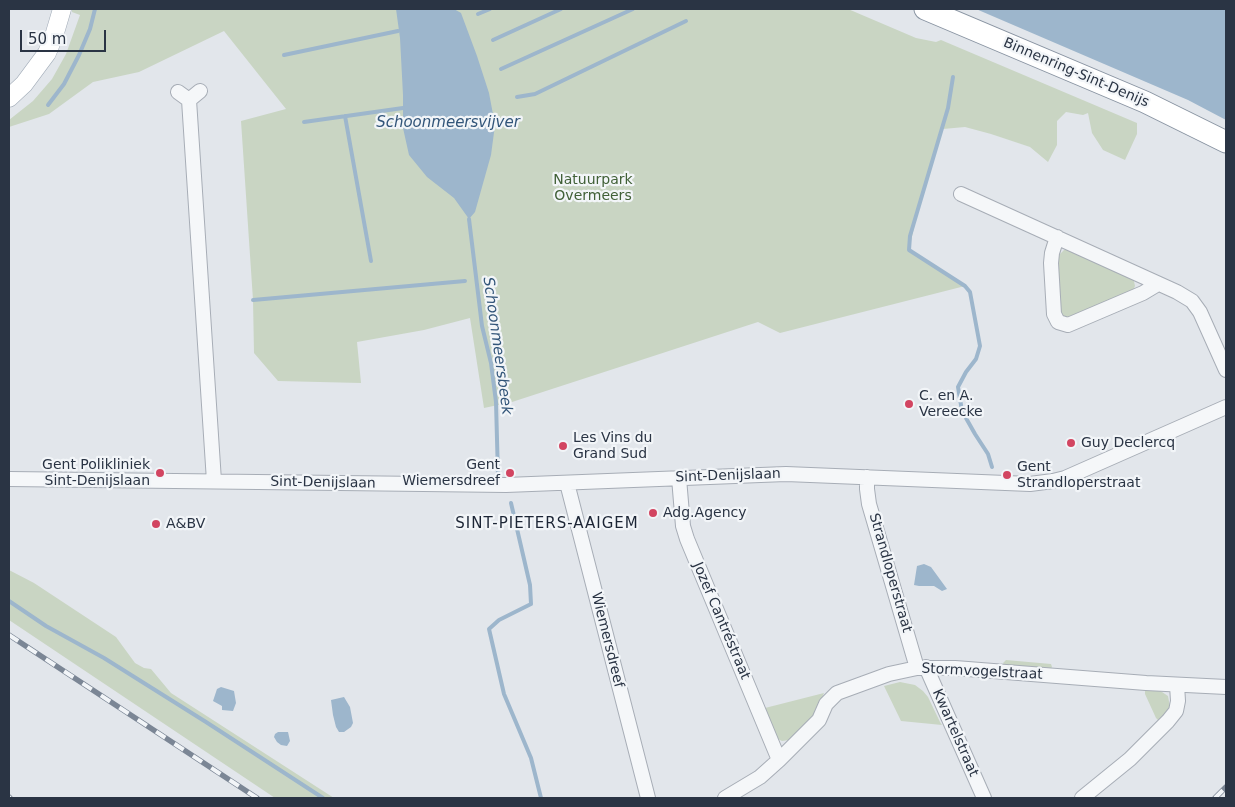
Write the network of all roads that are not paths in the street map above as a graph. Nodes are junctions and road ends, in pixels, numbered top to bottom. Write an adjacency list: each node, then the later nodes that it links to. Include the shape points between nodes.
1 (62, 9): 4 (main road, via 46,53 24,84)
2 (925, 9): 5 (highway, Binnenring-Sint-Denijs, via 1145,102)
3 (200, 91): 14 (street, via 184,96)
4 (9, 98)
5 (1226, 142)
6 (961, 194): 7 (street)
7 (1057, 237): 8 (street); 8 (street, via 1050,263 1054,314 1058,322 1068,325)
8 (1158, 284): 9 (street, via 1192,301)
9 (1226, 370)
10 (1226, 407): 11 (street, Sint-Denijslaan, via 1053,481 1030,484)
11 (867, 477): 12 (street, Sint-Denijslaan, via 760,474); 16 (street, Strandloperstraat, via 869,504)
12 (679, 478): 15 (street, Sint-Denijslaan); 19 (street, Jozef Cantréstraat, via 687,539)
13 (9, 479): 14 (street, Sint-Denijslaan)
14 (214, 481): 15 (street, Sint-Denijslaan)
15 (567, 483): 20 (street, Wiemersdreef)
16 (922, 667): 17 (street, Stormvogelstraat); 19 (street, Stormvogelstraat, via 889,674 837,693 826,704 819,720); 22 (street, Kwartelstraat)
17 (1177, 685): 18 (street, Stormvogelstraat); 23 (street, via 1176,711 1168,721 1130,759)
18 (1226, 687)
19 (779, 760): 21 (street, Stormvogelstraat, via 760,778)
20 (648, 798)
21 (725, 798)
22 (984, 798)
23 (1082, 798)

